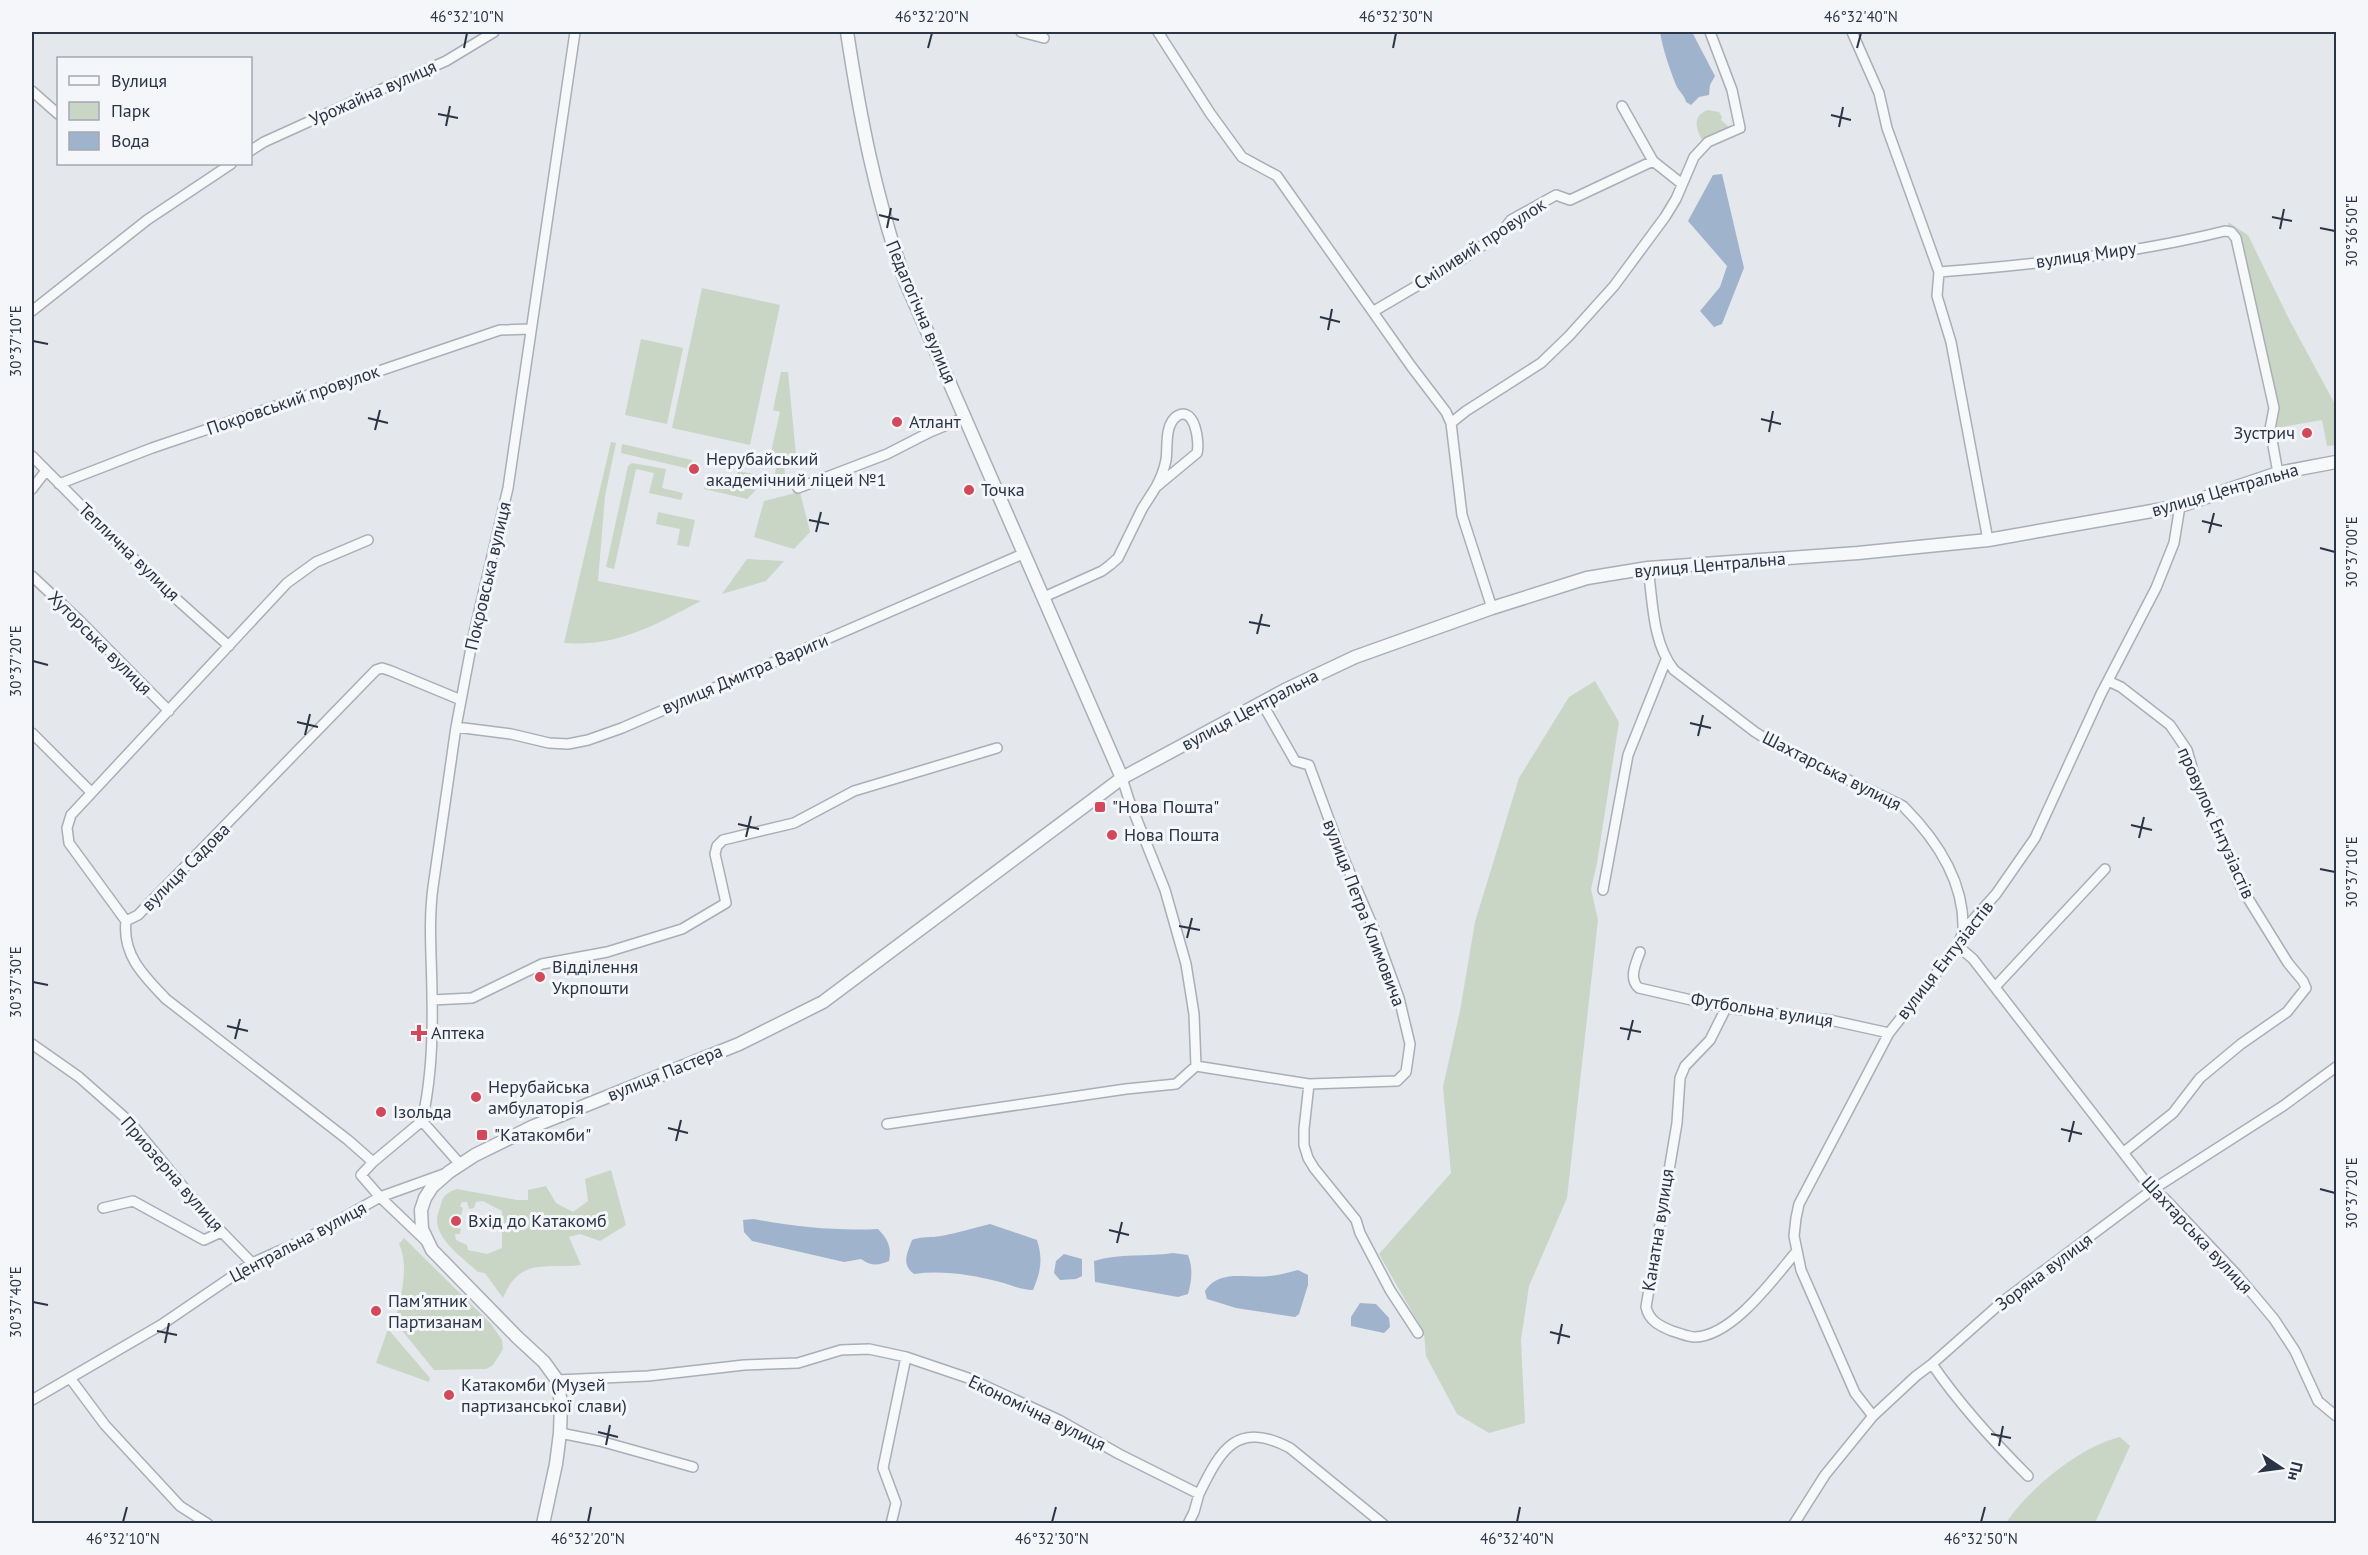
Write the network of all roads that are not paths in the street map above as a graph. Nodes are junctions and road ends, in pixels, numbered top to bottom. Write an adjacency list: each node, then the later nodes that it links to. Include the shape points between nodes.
1 (494, 32): 12 (street, Урожайна вулиця, via 446,61)
2 (575, 32): 19 (street, Покровська вулиця)
3 (847, 32): 20 (street, Педагогічна вулиця, via 870,165 889,236)
4 (1021, 32): 8 (street)
5 (1158, 32): 18 (street, via 1242,157 1277,176)
6 (1710, 32): 15 (street, via 1732,90 1740,128 1708,142 1694,157)
7 (1852, 32): 16 (street, via 1879,93 1887,128)
8 (1044, 38)
9 (32, 90): 11 (street)
10 (1622, 106): 13 (street)
11 (57, 113)
12 (252, 150)
13 (1653, 161): 15 (street); 18 (street, Сміливий провулок, via 1570,200 1556,195 1511,220 1502,232 1461,260)
14 (230, 165): 17 (street, via 147,220)
15 (1682, 184): 21 (street, via 1665,217 1614,286 1569,336 1541,363)
16 (1939, 272): 25 (street, вулиця Миру, via 1993,268 2232,232 2274,408 2270,429); 32 (street, via 1937,296 1951,342)
17 (32, 311)
18 (1374, 311): 21 (street)
19 (530, 329): 26 (street, Покровський провулок, via 500,330 152,448); 41 (street, Покровська вулиця, via 508,488)
20 (966, 417): 29 (street); 33 (street, Педагогічна вулиця)
21 (1451, 423): 37 (street, via 1462,514)
22 (32, 456): 24 (street, Теплична вулиця)
23 (2334, 464): 25 (street, вулиця Центральна)
24 (45, 472): 26 (street, Теплична вулиця); 28 (street)
25 (2278, 473): 30 (street, вулиця Центральна)
26 (59, 484): 38 (street, Теплична вулиця, via 154,579)
27 (1156, 487): 27 (street, via 1197,453 1199,436 1183,415 1171,423 1167,457); 36 (street, via 1118,558 1102,571)
28 (32, 489)
29 (798, 489)
30 (2180, 506): 32 (street, вулиця Центральна); 40 (street, вулиця Ентузіастів, via 2174,543 2156,588)
31 (368, 540): 38 (street, вулиця Садова, via 301,571)
32 (1988, 540): 34 (street, вулиця Центральна)
33 (1024, 553): 36 (street, Педагогічна вулиця); 44 (street, вулиця Дмитра Вариги, via 588,740 549,743)
34 (1648, 568): 37 (street, вулиця Центральна, via 1587,578); 39 (street, Шахтарська вулиця, via 1657,635)
35 (32, 576): 43 (street, Хуторська вулиця)
36 (1044, 597): 47 (street, Педагогічна вулиця)
37 (1492, 608): 42 (street, вулиця Центральна, via 1355,657)
38 (229, 646): 43 (street, вулиця Садова)
39 (1666, 660): 50 (street, via 1628,755); 52 (street, Шахтарська вулиця, via 1690,684 1779,747 1903,806 1948,862 1964,910)
40 (2108, 681): 52 (street, вулиця Ентузіастів, via 2035,838 1996,894); 65 (street, провулок Ентузіастів, via 2170,725 2187,750 2241,887 2306,988 2288,1012 2200,1078 2173,1113)
41 (461, 700): 44 (street, Покровська вулиця); 51 (street, вулиця Садова, via 391,671 376,670 138,915)
42 (1262, 703): 47 (street, вулиця Центральна); 62 (street, вулиця Петра Климовича, via 1294,761 1308,765 1396,988 1410,1044 1406,1072 1396,1081)
43 (169, 711): 48 (street, вулиця Садова)
44 (456, 727): 56 (street, Покровська вулиця, via 430,908)
45 (32, 732): 48 (street)
46 (997, 748): 56 (street, via 854,791 794,823 723,840 715,854 726,903 682,929 607,952 542,964 472,998)
47 (1122, 778): 60 (street, via 1165,890 1186,964 1194,1014); 67 (street, вулиця Пастера, via 823,1002 739,1044 534,1126)
48 (92, 792): 51 (street, вулиця Садова, via 71,815 67,828 69,843)
49 (2105, 869): 55 (street)
50 (1603, 890)
51 (126, 921): 66 (street, via 128,952 166,999)
52 (1963, 931): 53 (street, вулиця Ентузіастів)
53 (1958, 946): 55 (street, Шахтарська вулиця); 58 (street, вулиця Ентузіастів)
54 (1640, 952): 57 (street, Футбольна вулиця, via 1633,979 1639,988)
55 (1995, 987): 65 (street, Шахтарська вулиця)
56 (432, 1000): 63 (street, Покровська вулиця, via 427,1098)
57 (1726, 1008): 58 (street, Футбольна вулиця, via 1830,1020); 74 (street, Канатна вулиця, via 1710,1040 1685,1066 1680,1078 1677,1123 1646,1307 1648,1316 1684,1335 1706,1335 1730,1322 1752,1302)
58 (1889, 1033): 74 (street, вулиця Ентузіастів, via 1799,1204 1794,1236)
59 (32, 1044): 72 (street, Приозерна вулиця, via 79,1077 130,1122)
60 (1196, 1066): 62 (street, вулиця Петра Климовича); 64 (street, via 1176,1084)
61 (2337, 1067): 69 (street, Зоряна вулиця)
62 (1309, 1084): 76 (street, via 1304,1129 1308,1158 1356,1220 1376,1265)
63 (422, 1121): 66 (street); 67 (street)
64 (887, 1124)
65 (2124, 1152): 69 (street, Шахтарська вулиця)
66 (373, 1162): 70 (street, via 361,1175)
67 (460, 1164): 68 (street, вулиця Пастера)
68 (449, 1172): 70 (street, Центральна вулиця); 73 (street, вулиця Пастера, via 425,1198 421,1220)
69 (2152, 1190): 78 (street, Зоряна вулиця, via 2002,1302); 83 (street, Шахтарська вулиця, via 2164,1198 2266,1310 2295,1351 2318,1401)
70 (380, 1197): 73 (street); 75 (street, Центральна вулиця, via 306,1239)
71 (104, 1208): 72 (street, via 133,1201 204,1240)
72 (221, 1232): 75 (street, Приозерна вулиця)
73 (426, 1242): 80 (street)
74 (1797, 1251): 82 (street, вулиця Ентузіастів, via 1801,1270 1855,1393)
75 (252, 1263): 79 (street, Центральна вулиця, via 161,1325)
76 (1418, 1333)
77 (906, 1357): 80 (street, Економічна вулиця, via 855,1349 798,1363); 87 (street, Економічна вулиця, via 1015,1398); 90 (street, via 883,1468 896,1503)
78 (1932, 1364): 82 (street, Зоряна вулиця); 86 (street, via 1987,1435)
79 (70, 1378): 81 (street, Центральна вулиця); 88 (street, via 105,1425 180,1506)
80 (557, 1380): 84 (street)
81 (32, 1400)
82 (1873, 1416): 93 (street, Зоряна вулиця, via 1825,1475)
83 (2337, 1416)
84 (560, 1433): 85 (street); 89 (street)
85 (693, 1467)
86 (2028, 1476)
87 (1199, 1494): 91 (street); 92 (street, via 1219,1455 1242,1439 1260,1436 1290,1448)
88 (208, 1524)
89 (543, 1524)
90 (891, 1524)
91 (1188, 1524)
92 (1383, 1524)
93 (1794, 1524)

